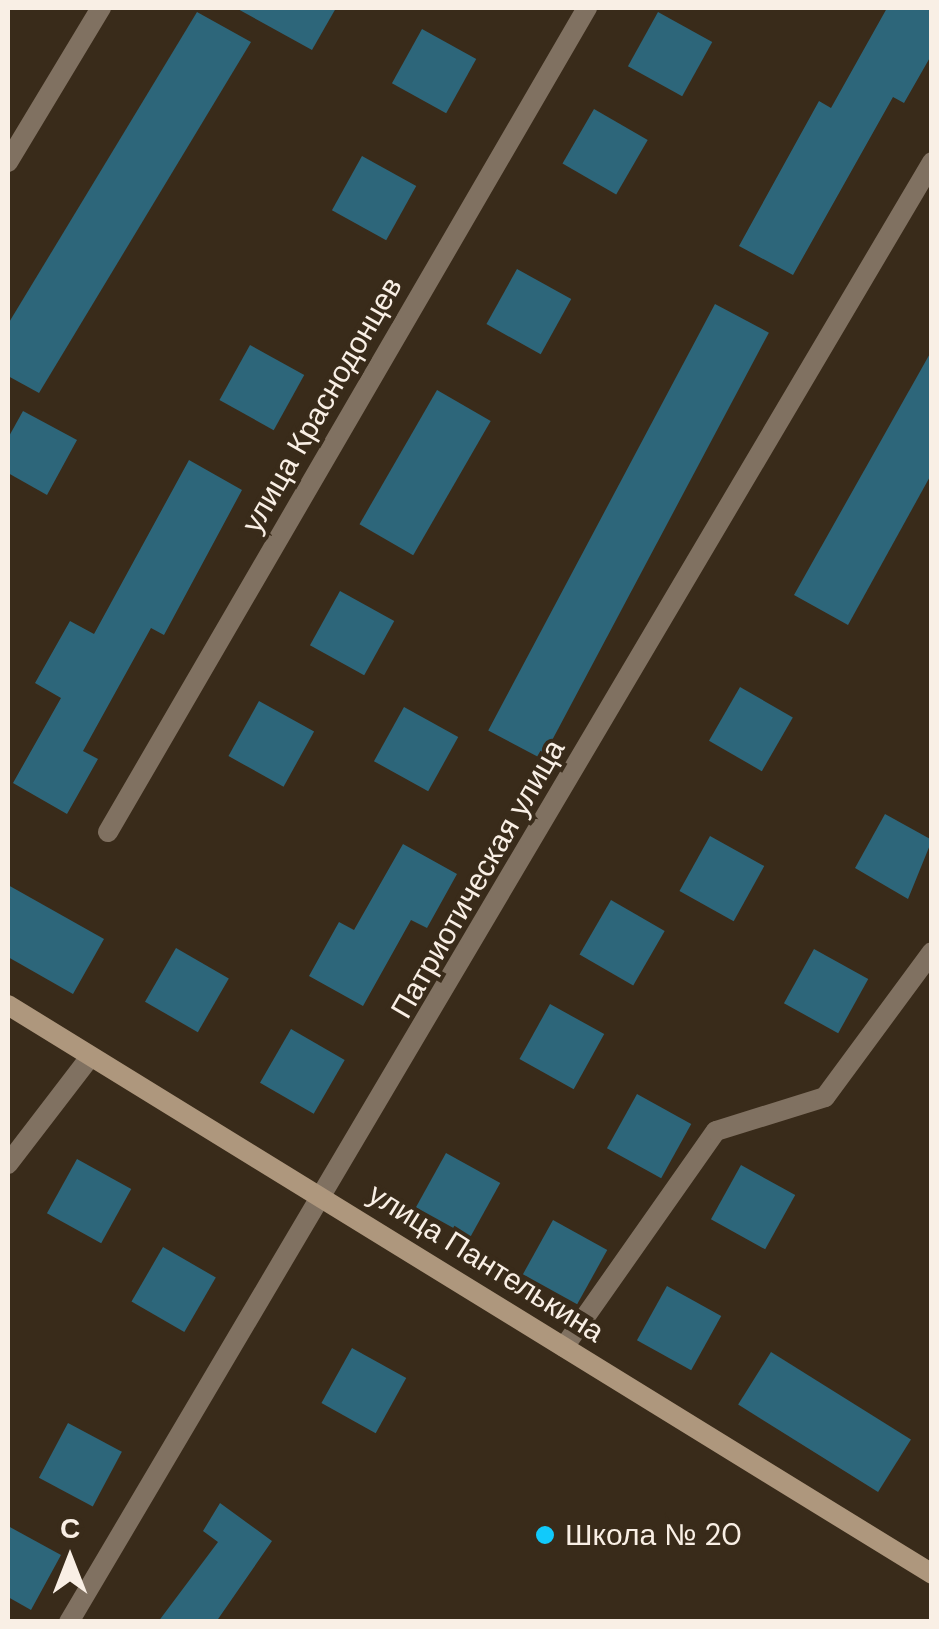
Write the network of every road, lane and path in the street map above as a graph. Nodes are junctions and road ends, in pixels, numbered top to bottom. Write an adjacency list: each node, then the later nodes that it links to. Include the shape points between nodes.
1 (101, 8): 3 (street)
2 (587, 8): 5 (street, улица Краснодонцев)
3 (8, 162)
4 (932, 162): 10 (street, Патриотическая улица)
5 (108, 832)
6 (932, 952): 11 (street, via 826,1097 716,1131)
7 (8, 1006): 8 (main road, улица Пантелькина)
8 (90, 1056): 9 (street); 10 (main road, улица Пантелькина)
9 (8, 1164)
10 (326, 1200): 11 (main road, улица Пантелькина); 13 (street, Патриотическая улица)
11 (564, 1347): 12 (main road, улица Пантелькина)
12 (932, 1574)
13 (69, 1622)

